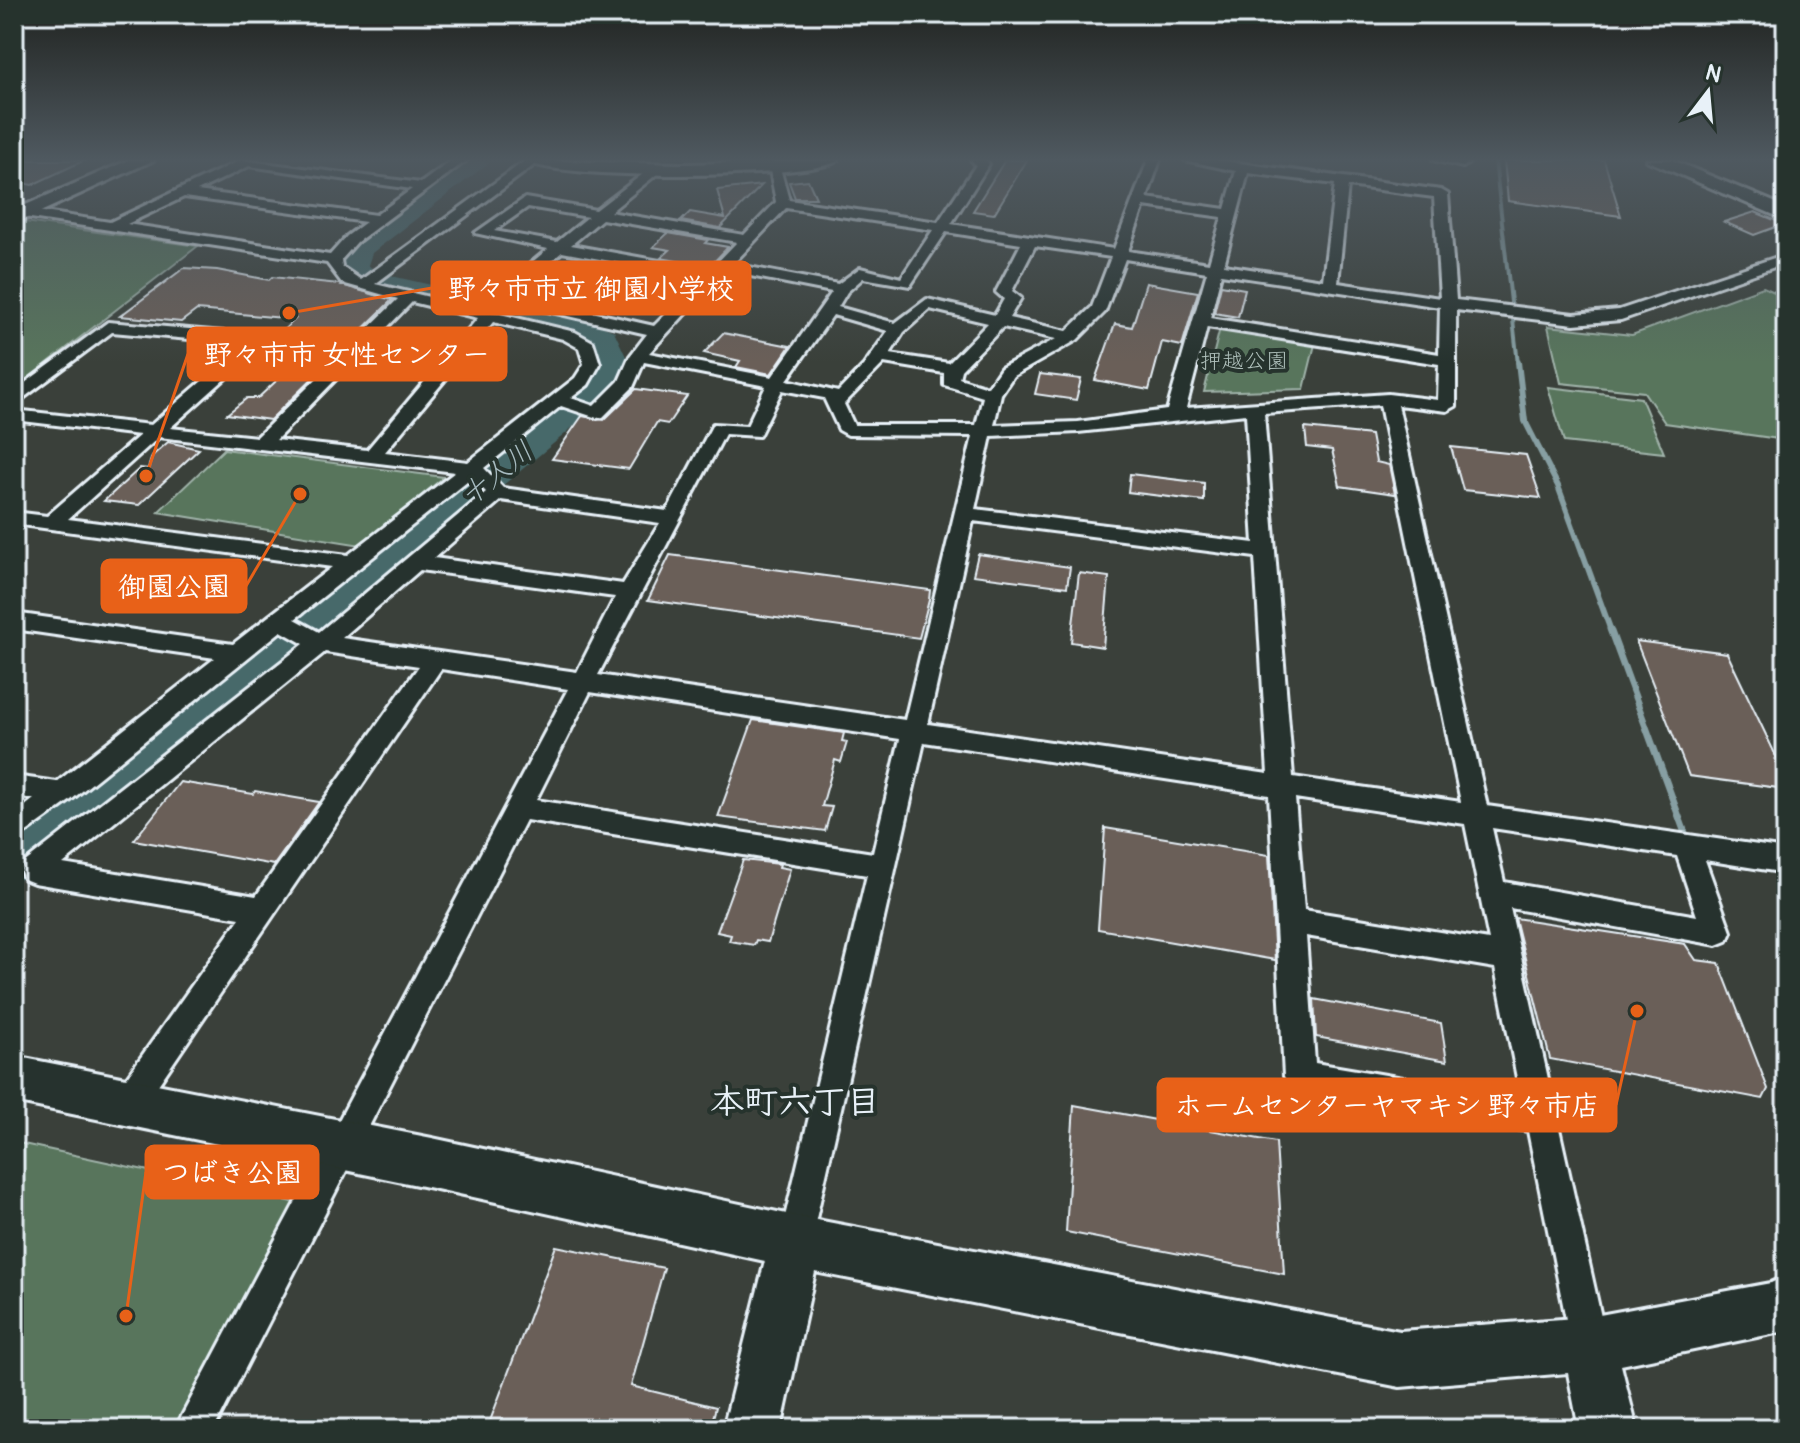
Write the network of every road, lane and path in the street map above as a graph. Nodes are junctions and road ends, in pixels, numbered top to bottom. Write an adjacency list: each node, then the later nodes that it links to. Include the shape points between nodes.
1 (130, 227): 18 (street)
2 (369, 227): 18 (street)
3 (443, 227): 22 (street)
4 (490, 227): 16 (street, via 482,233)
5 (581, 227): 16 (street)
6 (675, 227): 14 (street)
7 (761, 227): 14 (street)
8 (941, 227): 24 (street, via 905,283 860,273)
9 (943, 227): 15 (street)
10 (1128, 227): 17 (street)
11 (1226, 227): 21 (street)
12 (1337, 227): 23 (street)
13 (1443, 227): 26 (street)
14 (749, 240): 20 (street)
15 (1030, 241): 17 (street); 29 (street, via 1004,292 1013,298)
16 (558, 247): 20 (street); 32 (street, via 500,296)
17 (1117, 255): 21 (street); 33 (street, via 1099,309)
18 (334, 260): 22 (street, via 347,280)
19 (1782, 263): 26 (street, via 1621,315 1574,319)
20 (718, 270): 24 (street); 32 (street)
21 (1215, 270): 23 (street); 30 (street)
22 (371, 280): 25 (street)
23 (1330, 286): 26 (street)
24 (841, 289): 27 (street)
25 (408, 298): 28 (street); 49 (street)
26 (1448, 303): 36 (street)
27 (829, 309): 31 (street); 38 (street)
28 (488, 317): 42 (street, via 569,335 587,345 592,364); 50 (street)
29 (999, 321): 31 (street, via 927,304); 33 (street); 37 (street)
30 (1201, 321): 36 (street); 45 (street)
31 (898, 329): 35 (street)
32 (658, 332): 34 (street)
33 (1071, 337): 39 (street, via 1007,372)
34 (638, 356): 38 (street); 42 (street, via 627,383 597,413)
35 (880, 357): 37 (street); 43 (street)
36 (1447, 360): 40 (street, via 1447,406)
37 (953, 369): 39 (street, via 950,381)
38 (777, 382): 43 (street, via 831,394); 55 (street, via 753,432 719,428)
39 (992, 394): 48 (street)
40 (1388, 399): 44 (street); 71 (street)
41 (14, 400): 47 (street, via 108,327 259,340)
42 (563, 401): 51 (street)
43 (835, 402): 48 (street, via 848,430)
44 (1255, 409): 45 (street); 57 (street)
45 (1175, 414): 48 (street, via 1078,427)
46 (14, 415): 47 (street)
47 (159, 431): 49 (street); 56 (street)
48 (986, 431): 53 (street)
49 (261, 444): 50 (street)
50 (373, 455): 51 (street)
51 (475, 471): 52 (street); 59 (street)
52 (495, 491): 55 (street); 58 (street)
53 (966, 514): 57 (street); 66 (street)
54 (14, 518): 56 (street)
55 (673, 518): 60 (street)
56 (52, 522): 59 (street)
57 (1263, 551): 67 (street)
58 (416, 562): 60 (street); 62 (street)
59 (355, 563): 62 (street)
60 (629, 592): 65 (street)
61 (14, 621): 63 (street)
62 (299, 631): 63 (street); 64 (street); 77 (street, via 34,871)
63 (237, 653): 69 (street)
64 (435, 661): 65 (street); 77 (street)
65 (586, 680): 66 (street); 70 (street)
66 (916, 730): 67 (street); 75 (street)
67 (1280, 785): 71 (street); 78 (street)
68 (14, 786): 69 (street)
69 (62, 793): 72 (street)
70 (519, 808): 75 (street); 83 (street)
71 (1477, 812): 73 (street); 76 (street)
72 (14, 830)
73 (1687, 847): 74 (street); 76 (street, via 1717,932)
74 (1786, 861)
75 (883, 866): 84 (street)
76 (1491, 892): 79 (street)
77 (262, 909): 81 (street)
78 (1291, 921): 79 (street); 82 (street, via 1300,1076)
79 (1504, 956): 82 (street)
80 (14, 1079): 81 (street)
81 (128, 1102): 83 (street)
82 (1540, 1117): 86 (street)
83 (344, 1147): 84 (street); 87 (street)
84 (796, 1242): 86 (street, via 1400,1359); 88 (street)
85 (1786, 1303): 86 (street)
86 (1589, 1344): 89 (street)
87 (194, 1429)
88 (752, 1429)
89 (1608, 1429)

